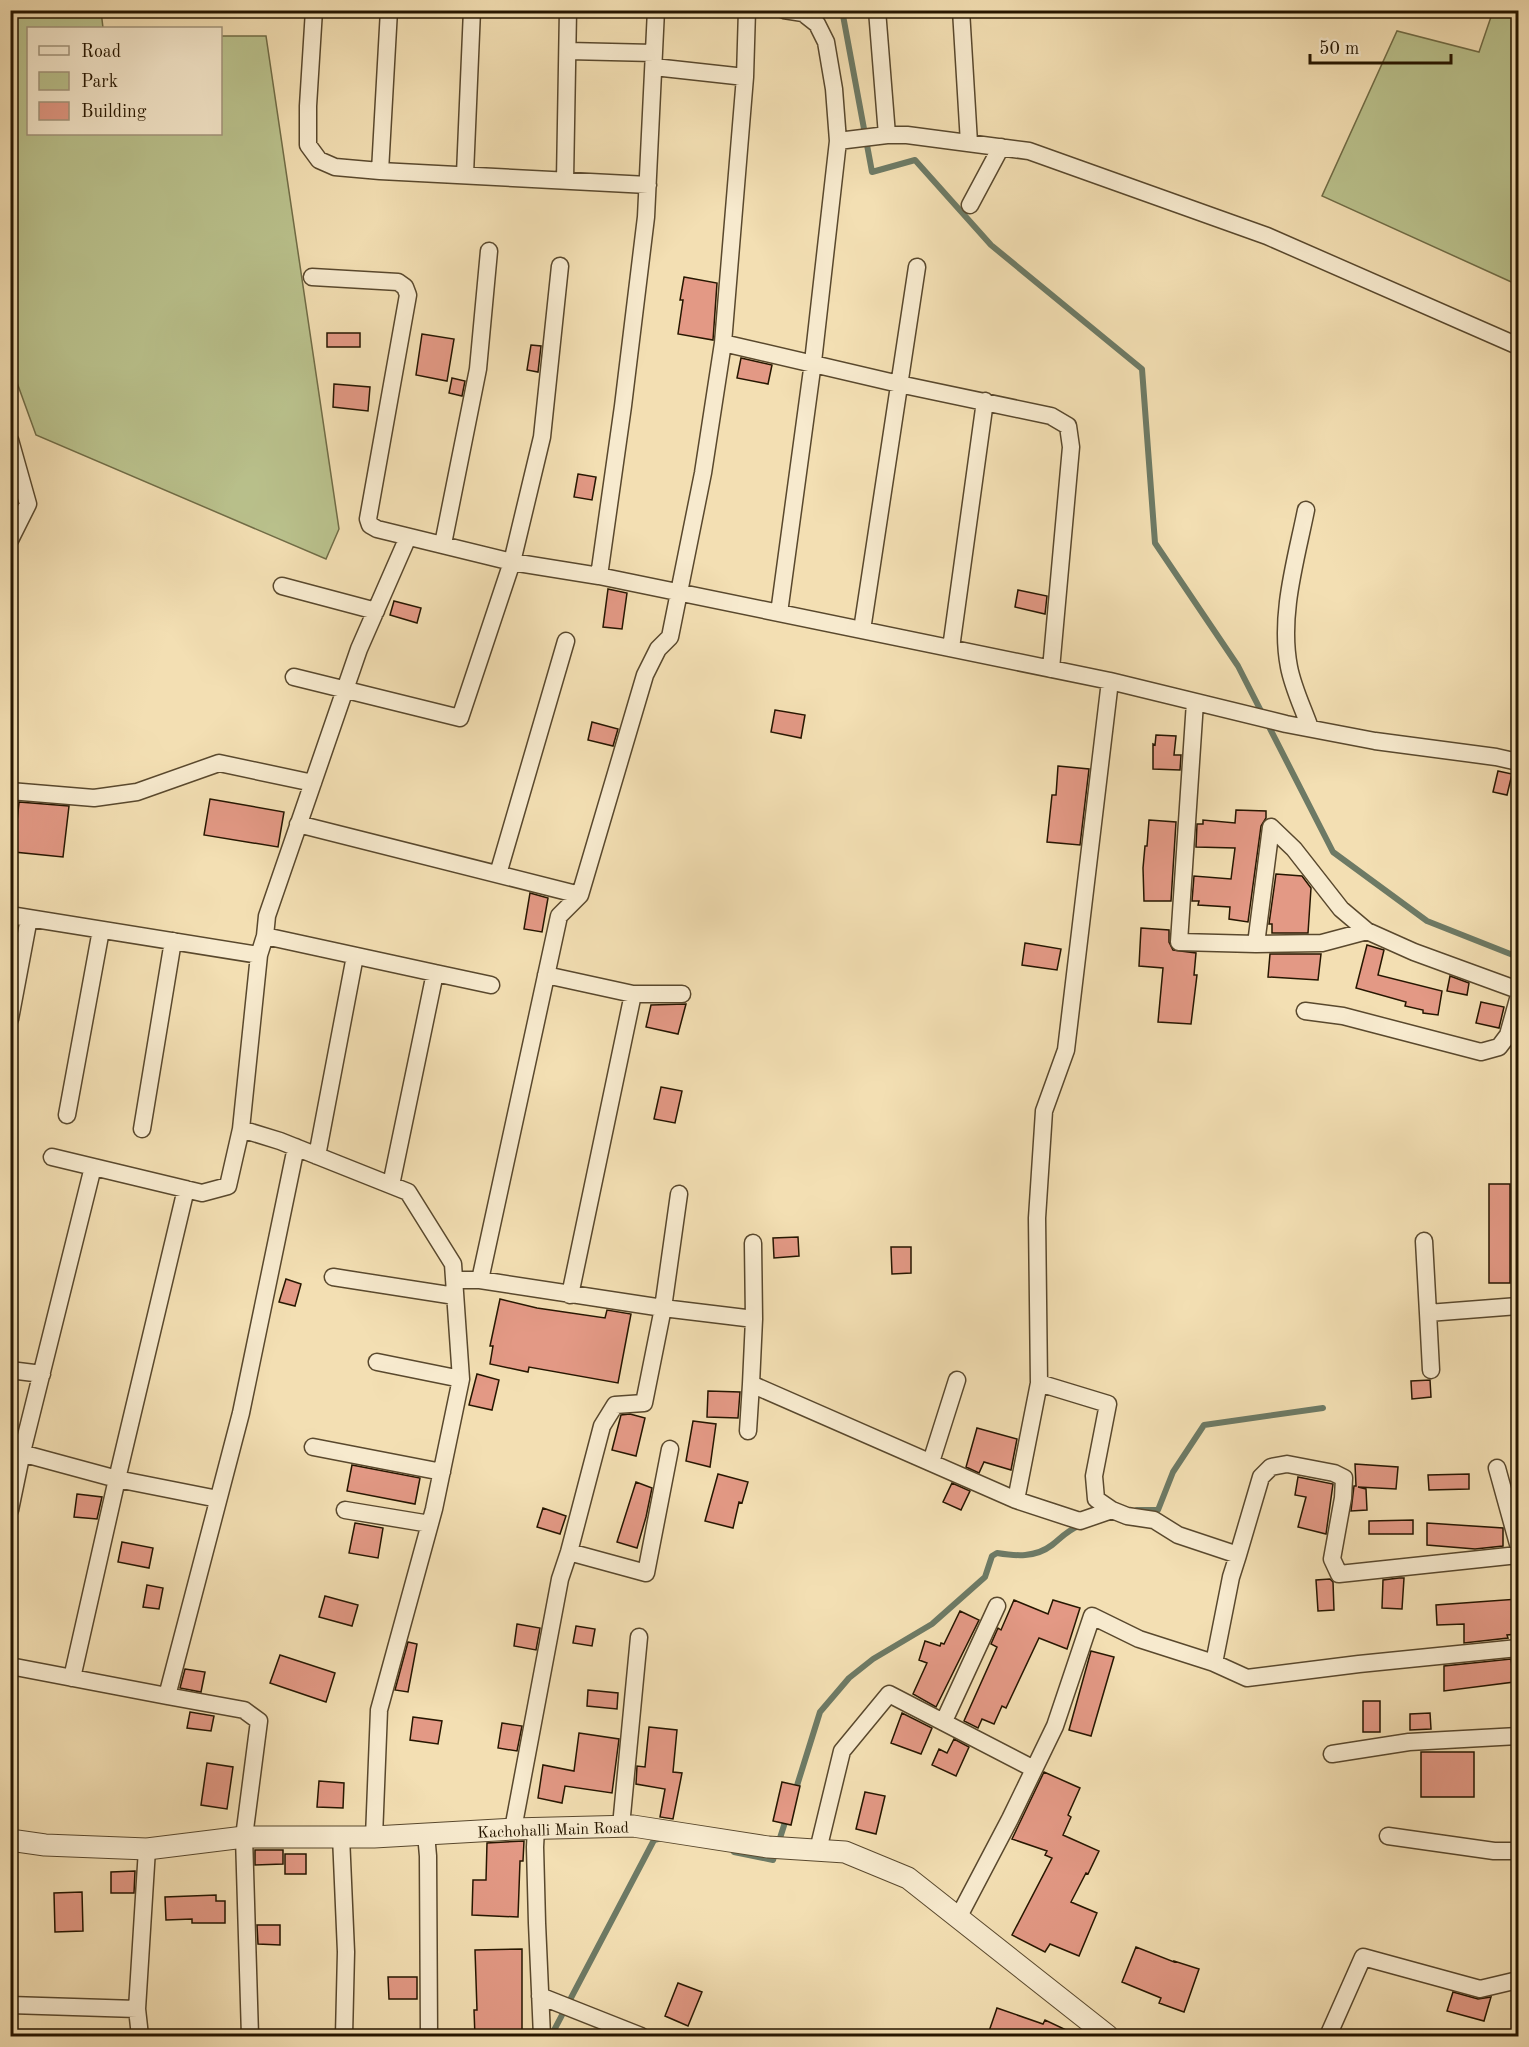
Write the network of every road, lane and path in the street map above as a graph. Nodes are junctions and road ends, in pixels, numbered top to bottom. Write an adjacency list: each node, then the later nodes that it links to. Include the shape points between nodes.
1 (314, 10): 17 (street, via 308,145 319,160 335,166)
2 (389, 10): 17 (street)
3 (472, 10): 18 (street)
4 (568, 10): 10 (street)
5 (656, 10): 11 (street)
6 (747, 10): 12 (street)
7 (784, 10): 14 (street, via 803,13 817,24 826,42)
8 (877, 10): 13 (street)
9 (961, 10): 15 (street)
10 (568, 51): 11 (street); 19 (street)
11 (654, 60): 12 (street); 20 (street)
12 (746, 77): 26 (street)
13 (881, 136): 14 (street); 15 (street, via 907,135)
14 (838, 141): 28 (street)
15 (969, 143): 16 (street)
16 (1001, 147): 21 (street); 27 (street, via 1029,151 1267,236)
17 (380, 171): 18 (street)
18 (465, 174): 19 (street)
19 (565, 180): 20 (street)
20 (648, 185): 37 (street)
21 (970, 205)
22 (489, 251): 35 (street, via 478,369)
23 (560, 266): 36 (street, via 542,437)
24 (917, 267): 29 (street)
25 (312, 277): 33 (street, via 398,282 408,295 368,519 377,529)
26 (723, 343): 28 (street); 39 (street)
27 (1518, 346)
28 (813, 362): 29 (street); 41 (street)
29 (899, 384): 30 (street); 42 (street)
30 (985, 401): 44 (street); 45 (street, via 1051,416 1068,426 1071,447)
31 (10, 440): 34 (street, via 28,504)
32 (1306, 510): 50 (street, via 1289,595 1286,633 1294,686)
33 (408, 537): 35 (street); 40 (street)
34 (10, 540)
35 (443, 544): 36 (street)
36 (512, 562): 37 (street); 48 (street, via 460,718)
37 (599, 576): 39 (street)
38 (282, 586): 40 (street)
39 (680, 593): 41 (street); 56 (street, via 670,637 658,649 645,675)
40 (376, 611): 48 (street)
41 (779, 613): 42 (street)
42 (862, 630): 44 (street)
43 (566, 641): 55 (street)
44 (951, 648): 45 (street)
45 (1051, 669): 47 (street)
46 (294, 677): 48 (street)
47 (1110, 681): 49 (street); 101 (street, via 1066,1050 1044,1111 1036,1218)
48 (345, 690): 52 (street)
49 (1195, 702): 50 (street); 63 (street, via 1179,942)
50 (1311, 728): 51 (street)
51 (1518, 762)
52 (313, 783): 53 (street, via 219,764 137,792 94,798); 54 (street)
53 (10, 791)
54 (298, 824): 55 (street); 61 (street, via 267,916)
55 (498, 874): 56 (street)
56 (580, 895): 67 (street, via 559,916)
57 (10, 915): 58 (street)
58 (29, 918): 59 (street); 74 (street)
59 (101, 930): 62 (street); 75 (street)
60 (1367, 931): 63 (street, via 1322,943); 63 (street, via 1341,909 1294,849 1271,827); 69 (street)
61 (265, 936): 64 (street); 65 (street)
62 (173, 941): 64 (street); 76 (street)
63 (1256, 944)
64 (259, 955): 77 (street)
65 (356, 956): 66 (street); 79 (street)
66 (435, 973): 68 (street); 82 (street)
67 (546, 975): 70 (street); 88 (street)
68 (491, 985)
69 (1518, 990)
70 (633, 994): 71 (street); 90 (street)
71 (682, 994)
72 (1518, 999): 73 (street, via 1508,1035 1499,1047 1481,1052 1343,1016)
73 (1305, 1011)
74 (10, 1019)
75 (67, 1115)
76 (142, 1129)
77 (241, 1129): 78 (street); 83 (street, via 228,1186 202,1193)
78 (297, 1147): 79 (street); 111 (street, via 241,1413)
79 (317, 1156): 82 (street)
80 (52, 1157): 81 (street)
81 (93, 1167): 83 (street); 98 (street)
82 (391, 1185): 89 (street, via 408,1192 453,1264)
83 (186, 1189): 110 (street)
84 (679, 1194): 92 (street)
85 (1424, 1241): 93 (street)
86 (753, 1243): 94 (street)
87 (333, 1277): 89 (street)
88 (480, 1280): 89 (street); 90 (street)
89 (455, 1288): 99 (street)
90 (570, 1295): 92 (street)
91 (1518, 1306): 93 (street)
92 (663, 1308): 94 (street); 118 (street, via 644,1403 615,1406 602,1426)
93 (1428, 1313): 97 (street)
94 (754, 1319): 102 (street)
95 (377, 1362): 99 (street)
96 (10, 1370): 98 (street)
97 (1431, 1370)
98 (42, 1374): 106 (street)
99 (461, 1379): 109 (street)
100 (957, 1380): 107 (street)
101 (1039, 1383): 112 (street); 115 (street, via 1107,1404 1094,1476 1096,1499)
102 (751, 1384): 103 (street); 107 (street)
103 (748, 1431)
104 (313, 1447): 109 (street)
105 (670, 1449): 118 (street, via 646,1573)
106 (16, 1451): 110 (street); 113 (street)
107 (931, 1462): 112 (street)
108 (1497, 1468): 117 (street)
109 (442, 1472): 116 (street)
110 (117, 1479): 111 (street); 126 (street)
111 (218, 1499): 127 (street)
112 (1016, 1500): 115 (street, via 1080,1521)
113 (10, 1510)
114 (345, 1510): 116 (street)
115 (1112, 1510): 119 (street, via 1155,1520 1178,1535)
116 (430, 1524): 139 (street, via 379,1710)
117 (1518, 1544)
118 (569, 1552): 134 (street, via 560,1579)
119 (1238, 1555): 120 (street, via 1261,1477 1270,1467 1287,1464 1344,1478 1332,1559 1339,1574); 124 (street)
120 (1518, 1555)
121 (997, 1606): 128 (street)
122 (639, 1637): 132 (street)
123 (1518, 1648): 124 (street, via 1247,1678)
124 (1214, 1663): 131 (street, via 1139,1639 1092,1616 1055,1726)
125 (10, 1666): 126 (street)
126 (72, 1678): 127 (street)
127 (167, 1696): 138 (street, via 244,1710 259,1721)
128 (944, 1721): 131 (street); 142 (street, via 889,1694 842,1751)
129 (1518, 1736): 130 (street, via 1409,1742)
130 (1332, 1754)
131 (1034, 1769): 144 (street)
132 (621, 1826): 133 (street, Kachohalli Main Road); 142 (street, Kachohalli Main Road)
133 (536, 1828): 134 (street, Kachohalli Main Road); 146 (street)
134 (513, 1829): 135 (street, Kachohalli Main Road)
135 (426, 1834): 139 (street, Kachohalli Main Road); 152 (street)
136 (341, 1836): 138 (street, Kachohalli Main Road); 139 (street, Kachohalli Main Road); 151 (street, via 346,1952)
137 (1388, 1836): 143 (street)
138 (244, 1837): 141 (street, Kachohalli Main Road); 150 (street)
139 (374, 1837)
140 (10, 1840): 141 (street, Kachohalli Main Road)
141 (147, 1849): 148 (street)
142 (818, 1851): 144 (street, Kachohalli Main Road, via 845,1852 908,1878)
143 (1518, 1851)
144 (958, 1917): 155 (street, Kachohalli Main Road)
145 (1518, 1980): 156 (street, via 1480,1989 1363,1957)
146 (540, 1996): 153 (street); 154 (street)
147 (10, 2005): 148 (street)
148 (137, 2009): 149 (street)
149 (140, 2037)
150 (250, 2037)
151 (344, 2037)
152 (429, 2037)
153 (542, 2037)
154 (641, 2037)
155 (1108, 2037)
156 (1328, 2037)

